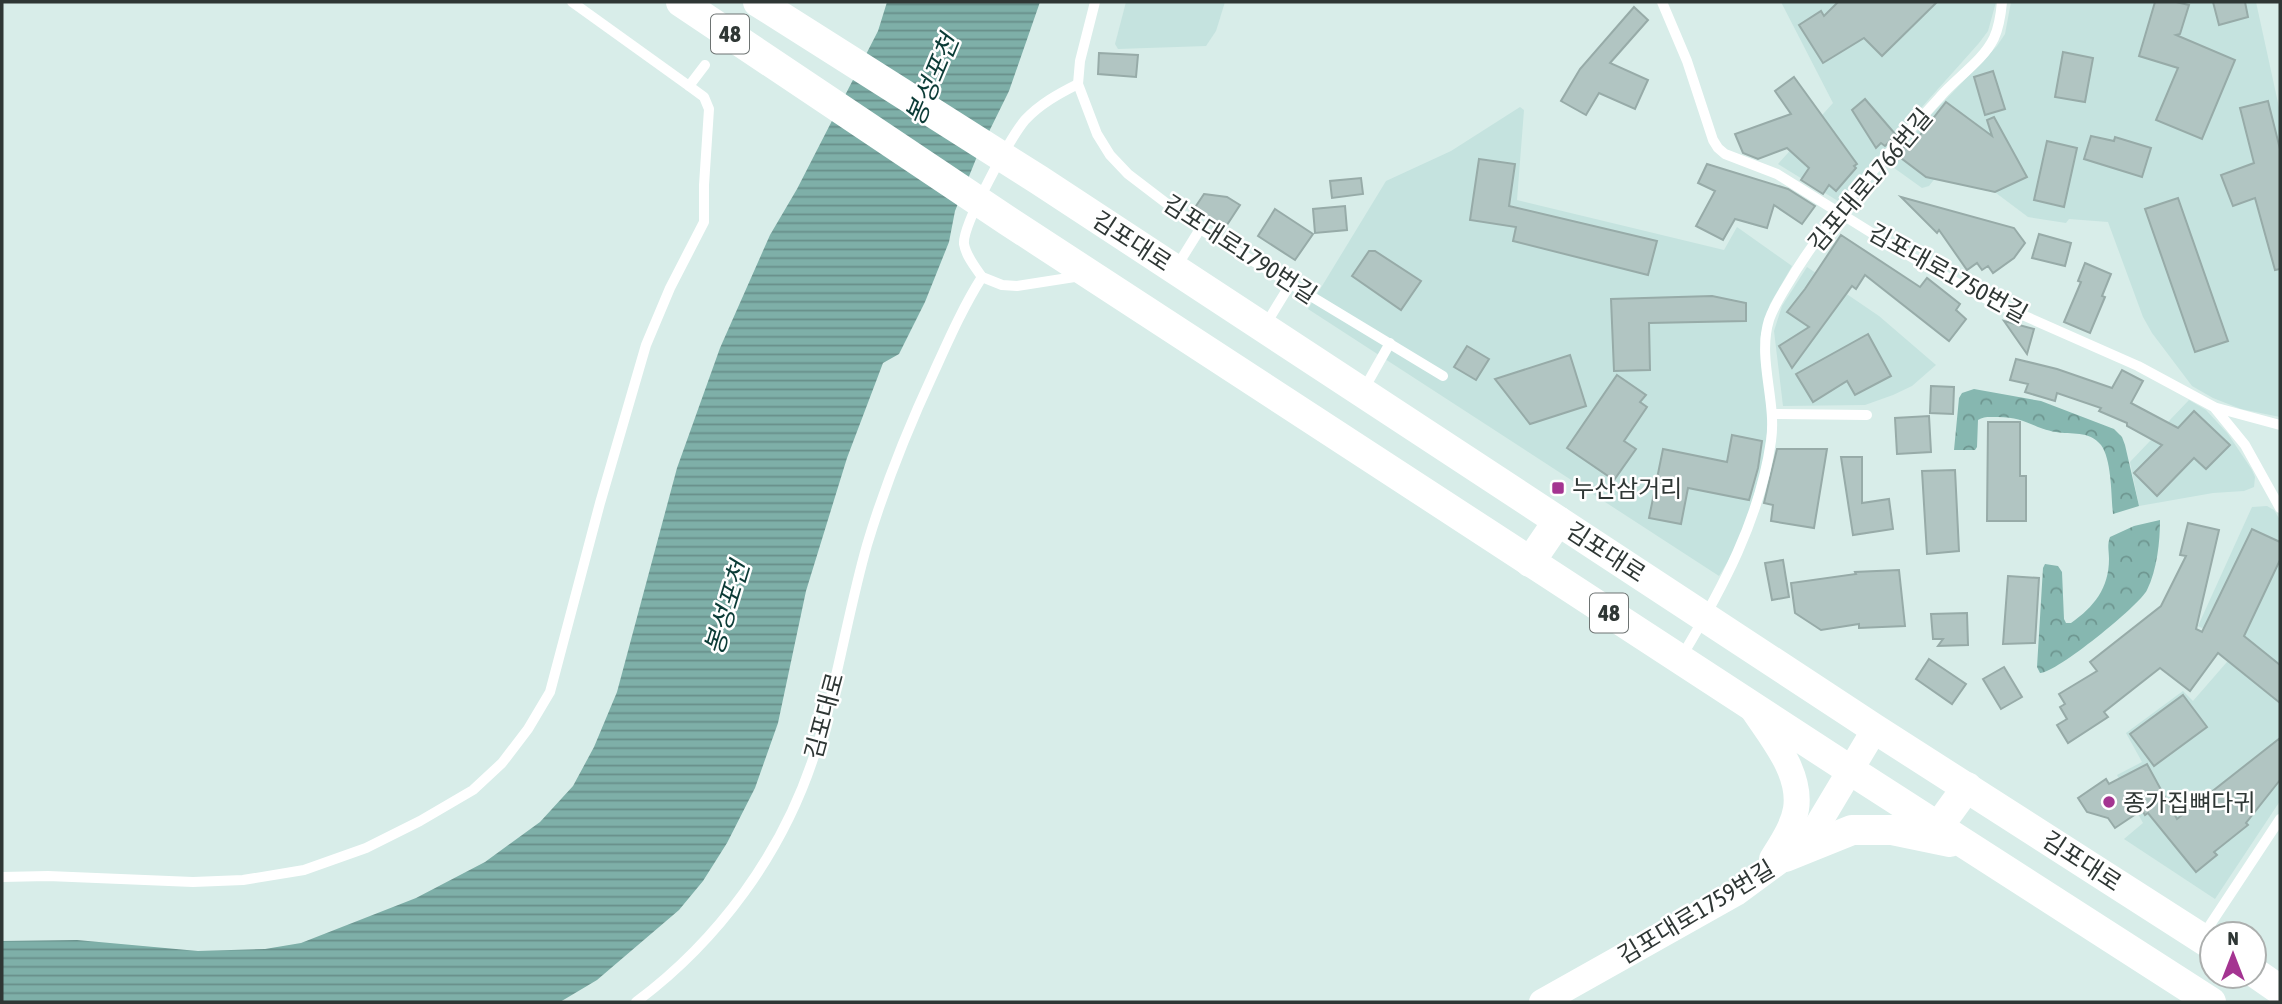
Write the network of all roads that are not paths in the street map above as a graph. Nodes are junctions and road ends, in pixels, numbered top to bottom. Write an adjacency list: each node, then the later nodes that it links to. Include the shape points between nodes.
1 (572, 2): 9 (lane)
2 (681, 2): 13 (main road, 김포대로 / 48)
3 (758, 2): 12 (main road, 김포대로 / 48)
4 (1095, 2): 8 (lane, 김포대로1790번길)
5 (1662, 2): 10 (lane, 김포대로1750번길, via 1718,148 1777,174)
6 (2002, 2): 10 (lane, 김포대로1766번길, via 1994,38 1980,56)
7 (705, 65): 9 (lane)
8 (1078, 84): 11 (lane, 김포대로1790번길, via 1110,155); 14 (lane, via 1026,119 967,224 964,245)
9 (690, 86): 37 (lane, via 704,97 709,109 704,222 646,345 550,692 502,764 472,790 420,821 366,848 304,870 193,882)
10 (1838, 211): 20 (lane, 김포대로1750번길, via 1984,298 2138,366); 21 (lane, 김포대로1766번길, via 1788,282 1769,320 1765,343)
11 (1200, 229): 12 (lane); 15 (lane, 김포대로1790번길)
12 (1175, 270): 16 (main road, 김포대로 / 48)
13 (1090, 275): 14 (lane, via 1017,286); 26 (main road, 김포대로 / 48)
14 (982, 277): 41 (lane, 김포대로, via 897,456 867,546 821,734 791,814 768,858 719,924 691,956)
15 (1291, 283): 16 (lane); 17 (lane, 김포대로1790번길)
16 (1264, 328): 19 (main road, 김포대로 / 48)
17 (1391, 343): 18 (lane, 김포대로1790번길); 19 (lane)
18 (1443, 376)
19 (1362, 392): 25 (main road, 김포대로 / 48)
20 (2214, 407): 23 (lane); 24 (lane, 김포대로1750번길, via 2245,445)
21 (1773, 414): 22 (lane); 27 (lane, 김포대로1766번길, via 1757,503)
22 (1867, 415)
23 (2280, 425)
24 (2280, 508)
25 (1558, 521): 26 (main road); 27 (main road, 김포대로 / 48)
26 (1530, 562): 28 (main road, 김포대로 / 48)
27 (1705, 617): 28 (lane, 김포대로1766번길); 30 (main road, 김포대로 / 48)
28 (1680, 659): 29 (main road, 김포대로 / 48)
29 (1749, 704): 31 (main road, 김포대로 / 48); 36 (street, via 1783,756 1796,794 1796,809)
30 (1875, 729): 31 (street, 김포대로1759번길); 32 (main road, 김포대로 / 48)
31 (1850, 770): 34 (main road, 김포대로 / 48); 36 (street, 김포대로1759번길, via 1817,826)
32 (1967, 787): 34 (main road); 39 (main road, 김포대로 / 48)
33 (2280, 818): 38 (lane)
34 (1938, 827): 35 (main road, 김포대로 / 48)
35 (1968, 846): 36 (main road, via 1892,830 1852,830); 40 (main road, 김포대로 / 48)
36 (1776, 863): 42 (street, 김포대로1759번길, via 1736,893)
37 (2, 877)
38 (2219, 920)
39 (2198, 935)
40 (2198, 999)
41 (636, 1002)
42 (1542, 1002)

